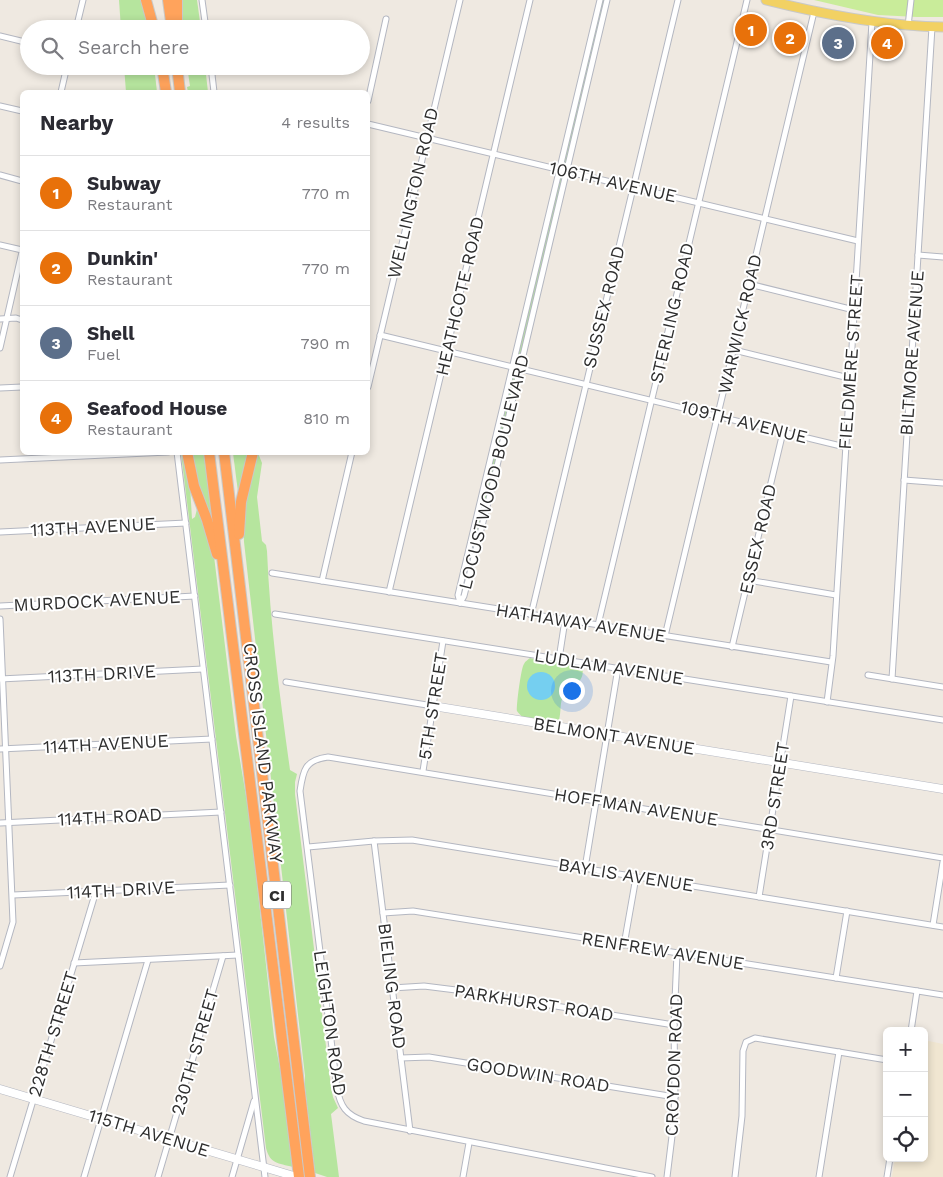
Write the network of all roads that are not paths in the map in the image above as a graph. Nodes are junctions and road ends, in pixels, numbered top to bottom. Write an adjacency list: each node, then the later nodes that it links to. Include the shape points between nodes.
1 (83, 0): 17 (street)
2 (146, 0): 18 (highway)
3 (154, 0): 19 (highway)
4 (168, 0): 20 (highway)
5 (177, 0): 21 (highway)
6 (202, 0): 22 (street)
7 (460, 0): 45 (street, WELLINGTON ROAD)
8 (530, 0): 46 (street, HEATHCOTE ROAD)
9 (600, 0): 29 (street, LOCUSTWOOD BOULEVARD)
10 (607, 0): 30 (street, LOCUSTWOOD BOULEVARD)
11 (678, 0): 51 (street, SUSSEX ROAD)
12 (747, 0): 52 (street, STERLING ROAD)
13 (766, 0): 15 (main road)
14 (912, 0): 24 (street)
15 (814, 12): 23 (main road); 53 (street, WARWICK ROAD)
16 (386, 19): 41 (street)
17 (78, 20)
18 (152, 20)
19 (157, 20)
20 (171, 20)
21 (176, 20)
22 (205, 20)
23 (872, 22): 24 (main road); 54 (street, FIELDMERE STREET)
24 (908, 26): 25 (main road)
25 (932, 27): 26 (main road); 57 (street, BILTMORE AVENUE)
26 (943, 27)
27 (0, 36): 28 (street)
28 (20, 41)
29 (585, 64): 30 (street); 47 (street, LOCUSTWOOD BOULEVARD)
30 (591, 66): 48 (street, LOCUSTWOOD BOULEVARD)
31 (65, 75): 36 (street)
32 (163, 75): 37 (highway)
33 (178, 75): 38 (highway)
34 (180, 75): 39 (highway)
35 (212, 75): 40 (street)
36 (61, 90)
37 (165, 90)
38 (180, 90)
39 (184, 90)
40 (214, 90)
41 (370, 92)
42 (0, 106): 43 (street)
43 (20, 111)
44 (370, 124): 45 (street, 106TH AVENUE)
45 (426, 138): 46 (street, 106TH AVENUE); 67 (street, WELLINGTON ROAD)
46 (494, 154): 47 (street, 106TH AVENUE); 70 (street, HEATHCOTE ROAD)
47 (560, 170): 48 (street, 106TH AVENUE); 60 (street, LOCUSTWOOD BOULEVARD)
48 (566, 171): 51 (street, 106TH AVENUE); 61 (street, LOCUSTWOOD BOULEVARD)
49 (0, 175): 50 (street)
50 (20, 180)
51 (633, 187): 52 (street, 106TH AVENUE); 75 (street, SUSSEX ROAD)
52 (699, 202): 53 (street, 106TH AVENUE); 78 (street, STERLING ROAD)
53 (765, 218): 54 (street, 106TH AVENUE); 62 (street, WARWICK ROAD)
54 (858, 241): 63 (street, FIELDMERE STREET)
55 (0, 245): 56 (street)
56 (20, 250)
57 (918, 255): 58 (street); 90 (street, BILTMORE AVENUE)
58 (943, 257)
59 (20, 260): 64 (street)
60 (536, 268): 61 (street); 71 (street, LOCUSTWOOD BOULEVARD)
61 (543, 270): 72 (street, LOCUSTWOOD BOULEVARD)
62 (749, 284): 63 (street); 69 (street, WARWICK ROAD)
63 (854, 310): 74 (street, FIELDMERE STREET)
64 (7, 318): 65 (street); 66 (street); 68 (street)
65 (0, 319)
66 (20, 320)
67 (380, 335): 70 (street, 109TH AVENUE); 73 (street, WELLINGTON ROAD)
68 (0, 348)
69 (734, 350): 74 (street); 79 (street, WARWICK ROAD)
70 (446, 351): 71 (street, 109TH AVENUE); 101 (street, HEATHCOTE ROAD)
71 (512, 367): 72 (street, 109TH AVENUE); 92 (street, LOCUSTWOOD BOULEVARD)
72 (519, 369): 75 (street, 109TH AVENUE); 93 (street, LOCUSTWOOD BOULEVARD)
73 (370, 378)
74 (849, 378): 81 (street, FIELDMERE STREET)
75 (586, 384): 78 (street, 109TH AVENUE); 107 (street, SUSSEX ROAD)
76 (20, 387): 77 (street)
77 (0, 388)
78 (651, 400): 79 (street, 109TH AVENUE); 110 (street, STERLING ROAD)
79 (718, 416): 80 (street, 109TH AVENUE); 111 (street, WARWICK ROAD)
80 (784, 432): 81 (street, 109TH AVENUE); 97 (street, ESSEX ROAD)
81 (845, 447): 102 (street, FIELDMERE STREET)
82 (105, 455): 89 (street)
83 (177, 455): 94 (street)
84 (187, 455): 99 (highway)
85 (209, 455): 99 (highway, CROSS ISLAND PARKWAY / CI)
86 (224, 455): 100 (highway, CROSS ISLAND PARKWAY / CI)
87 (252, 455): 100 (highway, via 240,508)
88 (351, 455): 98 (street)
89 (0, 460)
90 (904, 480): 91 (street); 120 (street, BILTMORE AVENUE)
91 (943, 483)
92 (484, 486): 93 (street); 104 (street, LOCUSTWOOD BOULEVARD, via 458,596)
93 (492, 487): 104 (street, LOCUSTWOOD BOULEVARD)
94 (186, 523): 95 (street, 113TH AVENUE); 103 (street)
95 (0, 532)
96 (272, 573): 98 (street, HATHAWAY AVENUE)
97 (748, 580): 102 (street); 113 (street, ESSEX ROAD)
98 (322, 581): 101 (street, HATHAWAY AVENUE)
99 (226, 585): 177 (highway, CROSS ISLAND PARKWAY / CI)
100 (240, 588): 177 (highway, CROSS ISLAND PARKWAY / CI)
101 (389, 592): 104 (street, HATHAWAY AVENUE)
102 (836, 595): 115 (street, FIELDMERE STREET)
103 (195, 596): 105 (street, MURDOCK AVENUE); 117 (street)
104 (460, 603): 107 (street, HATHAWAY AVENUE)
105 (0, 606)
106 (276, 614): 112 (street, LUDLAM AVENUE)
107 (531, 615): 109 (street, HATHAWAY AVENUE)
108 (0, 619): 119 (street)
109 (565, 620): 110 (street, HATHAWAY AVENUE); 114 (street)
110 (598, 625): 111 (street, HATHAWAY AVENUE)
111 (665, 636): 113 (street, HATHAWAY AVENUE)
112 (443, 641): 114 (street, LUDLAM AVENUE); 125 (street, 5TH STREET)
113 (732, 647): 115 (street, HATHAWAY AVENUE)
114 (559, 659): 116 (street, LUDLAM AVENUE)
115 (831, 662): 124 (street, FIELDMERE STREET)
116 (618, 668): 123 (street, LUDLAM AVENUE); 127 (street)
117 (203, 669): 119 (street, 113TH DRIVE); 128 (street)
118 (868, 675): 120 (street)
119 (1, 679): 129 (street)
120 (892, 679): 122 (street)
121 (286, 682): 125 (street, BELMONT AVENUE)
122 (943, 686)
123 (791, 696): 124 (street, LUDLAM AVENUE); 131 (street, 3RD STREET)
124 (826, 702): 126 (street, LUDLAM AVENUE)
125 (433, 706): 127 (street, BELMONT AVENUE); 132 (street, 5TH STREET)
126 (943, 720)
127 (607, 734): 131 (street, BELMONT AVENUE); 134 (street)
128 (212, 739): 129 (street, 114TH AVENUE); 135 (street)
129 (3, 749): 136 (street)
130 (328, 757): 132 (street, HOFFMAN AVENUE); 140 (street, LEIGHTON ROAD, via 317,758 306,766 302,776 300,791)
131 (781, 763): 133 (street, BELMONT AVENUE); 138 (street, 3RD STREET)
132 (423, 772): 134 (street, HOFFMAN AVENUE)
133 (943, 789)
134 (596, 801): 138 (street, HOFFMAN AVENUE); 143 (street)
135 (221, 812): 136 (street, 114TH ROAD); 145 (street)
136 (10, 822): 137 (street, 114TH ROAD); 147 (street)
137 (0, 823)
138 (770, 830): 141 (street, HOFFMAN AVENUE); 148 (street, 3RD STREET)
139 (374, 841): 140 (street, BAYLIS AVENUE); 143 (street, BAYLIS AVENUE, via 412,840); 150 (street, BIELING ROAD)
140 (308, 847): 174 (street, LEIGHTON ROAD, via 341,1104 356,1118)
141 (943, 858)
142 (943, 862): 151 (street)
143 (585, 868): 144 (street, BAYLIS AVENUE)
144 (636, 877): 148 (street, BAYLIS AVENUE); 153 (street)
145 (230, 885): 146 (street, 114TH DRIVE); 156 (street)
146 (96, 891): 147 (street, 114TH DRIVE); 158 (street, 228TH STREET)
147 (13, 895): 159 (street, via 13,922)
148 (759, 896): 149 (street, BAYLIS AVENUE)
149 (847, 911): 151 (street, BAYLIS AVENUE); 160 (street)
150 (383, 913): 153 (street, RENFREW AVENUE, via 413,911); 161 (street, BIELING ROAD)
151 (933, 925): 152 (street, BAYLIS AVENUE)
152 (943, 927)
153 (624, 946): 154 (street, RENFREW AVENUE)
154 (677, 953): 160 (street, RENFREW AVENUE); 164 (street, CROYDON ROAD)
155 (223, 956): 156 (street); 157 (street); 175 (street, 230TH STREET)
156 (238, 956): 171 (street)
157 (148, 960): 158 (street); 173 (street)
158 (74, 963): 172 (street, 228TH STREET)
159 (0, 966)
160 (836, 978): 162 (street, RENFREW AVENUE)
161 (392, 988): 164 (street, PARKHURST ROAD, via 424,986 456,990); 167 (street, BIELING ROAD)
162 (918, 991): 163 (street, RENFREW AVENUE); 165 (street)
163 (943, 995)
164 (674, 1025): 170 (street, CROYDON ROAD)
165 (912, 1027)
166 (839, 1052): 168 (street); 192 (street, via 755,1038 746,1042); 193 (street)
167 (401, 1058): 170 (street, GOODWIN ROAD, via 429,1057); 174 (street, BIELING ROAD)
168 (883, 1059)
169 (0, 1089): 172 (street, 115TH AVENUE)
170 (675, 1097): 191 (street, CROYDON ROAD)
171 (255, 1098): 178 (street); 180 (street)
172 (34, 1099): 173 (street, 115TH AVENUE); 182 (street, 228TH STREET)
173 (101, 1119): 175 (street, 115TH AVENUE); 183 (street)
174 (410, 1130): 176 (street, LEIGHTON ROAD)
175 (169, 1139): 178 (street, 115TH AVENUE); 184 (street, 230TH STREET)
176 (469, 1143): 181 (street, LEIGHTON ROAD); 189 (street)
177 (302, 1158): 187 (highway, CROSS ISLAND PARKWAY / CI); 188 (highway, CROSS ISLAND PARKWAY / CI)
178 (237, 1160): 180 (street, 115TH AVENUE); 185 (street)
179 (889, 1162): 194 (street)
180 (264, 1168): 186 (street); 187 (street, 115TH AVENUE)
181 (631, 1175): 190 (street, LEIGHTON ROAD)
182 (10, 1177)
183 (84, 1177)
184 (158, 1177)
185 (232, 1177)
186 (265, 1177)
187 (298, 1177)
188 (310, 1177)
189 (462, 1177)
190 (652, 1177)
191 (667, 1177)
192 (735, 1177)
193 (819, 1177)
194 (887, 1177)

